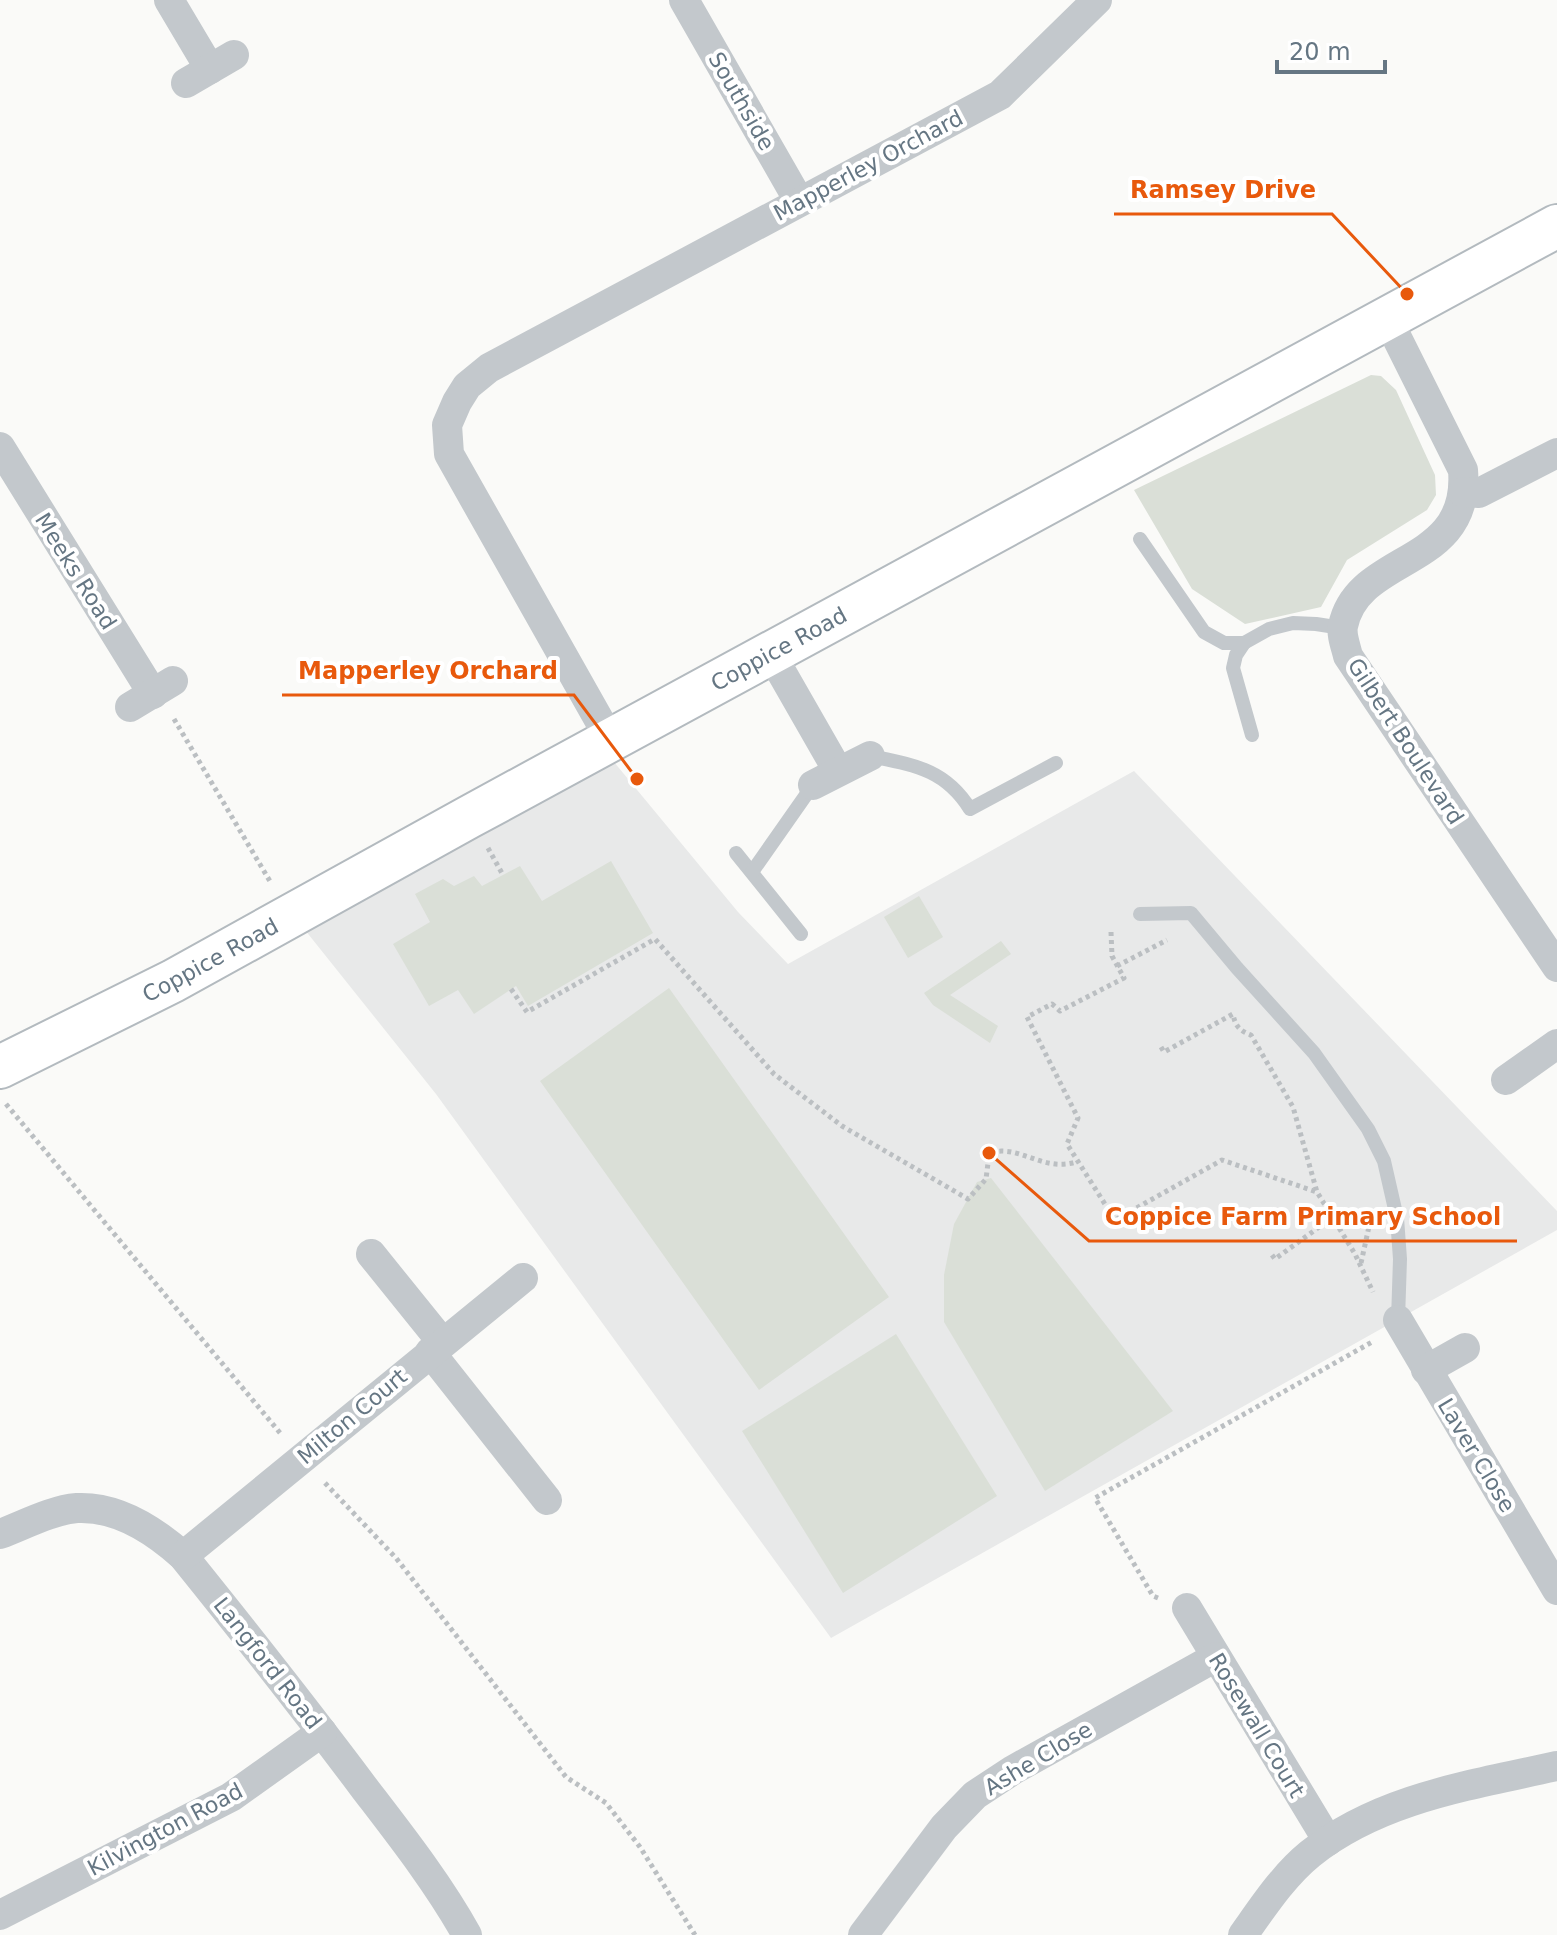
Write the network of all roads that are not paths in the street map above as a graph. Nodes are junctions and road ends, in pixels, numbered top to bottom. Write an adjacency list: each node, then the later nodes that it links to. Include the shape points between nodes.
1 (169, 0): 4 (street)
2 (684, 0): 5 (street, Southside)
3 (1097, 0): 5 (street, Mapperley Orchard, via 1000,95)
4 (210, 69)
5 (799, 201): 17 (street, Mapperley Orchard, via 489,368 467,386 447,425 449,454 462,480)
6 (1557, 226): 7 (street, Coppice Road)
7 (1387, 318): 10 (street, via 1463,470); 14 (street, Coppice Road)
8 (0, 447): 15 (street, Meeks Road)
9 (1557, 453): 10 (street, via 1479,493)
10 (1463, 492): 12 (street, via 1460,509 1440,538 1366,587)
11 (1140, 539): 13 (lane, via 1204,632 1224,643)
12 (1342, 628): 13 (lane, via 1293,623); 25 (street, Gilbert Boulevard, via 1348,656 1359,674)
13 (1244, 643): 16 (lane, via 1233,668)
14 (771, 654): 17 (street, Coppice Road); 20 (street)
15 (153, 693)
16 (1252, 735)
17 (611, 741): 27 (street, Coppice Road, via 173,981)
18 (870, 756): 19 (lane, via 922,767 958,789 970,809); 20 (street)
19 (1056, 763)
20 (825, 778): 22 (lane)
21 (736, 853): 22 (lane)
22 (752, 872): 24 (lane)
23 (1140, 914): 31 (lane, via 1191,913 1314,1053 1356,1110 1384,1161 1397,1218)
24 (801, 934)
25 (1557, 967)
26 (1557, 1044): 28 (street)
27 (4, 1065)
28 (1506, 1080)
29 (371, 1254): 32 (street)
30 (523, 1278): 32 (street, Milton Court)
31 (1400, 1323): 34 (street, Laver Close)
32 (436, 1347): 35 (street); 37 (street, Milton Court)
33 (1465, 1348): 34 (street)
34 (1426, 1370): 38 (street, Laver Close)
35 (547, 1500)
36 (0, 1534): 37 (street, Langford Road, via 77,1508 94,1510 141,1523)
37 (183, 1556): 41 (street, Langford Road)
38 (1557, 1590)
39 (1187, 1608): 40 (street, Rosewall Court)
40 (1216, 1657): 43 (street, Rosewall Court); 46 (street, Ashe Close, via 975,1795 944,1827)
41 (322, 1732): 44 (street, Kilvington Road, via 231,1797); 45 (street, Langford Road, via 432,1878)
42 (1557, 1766): 43 (street, via 1400,1804)
43 (1328, 1841): 47 (street, via 1285,1878)
44 (0, 1915)
45 (467, 1935)
46 (863, 1935)
47 (1243, 1935)

